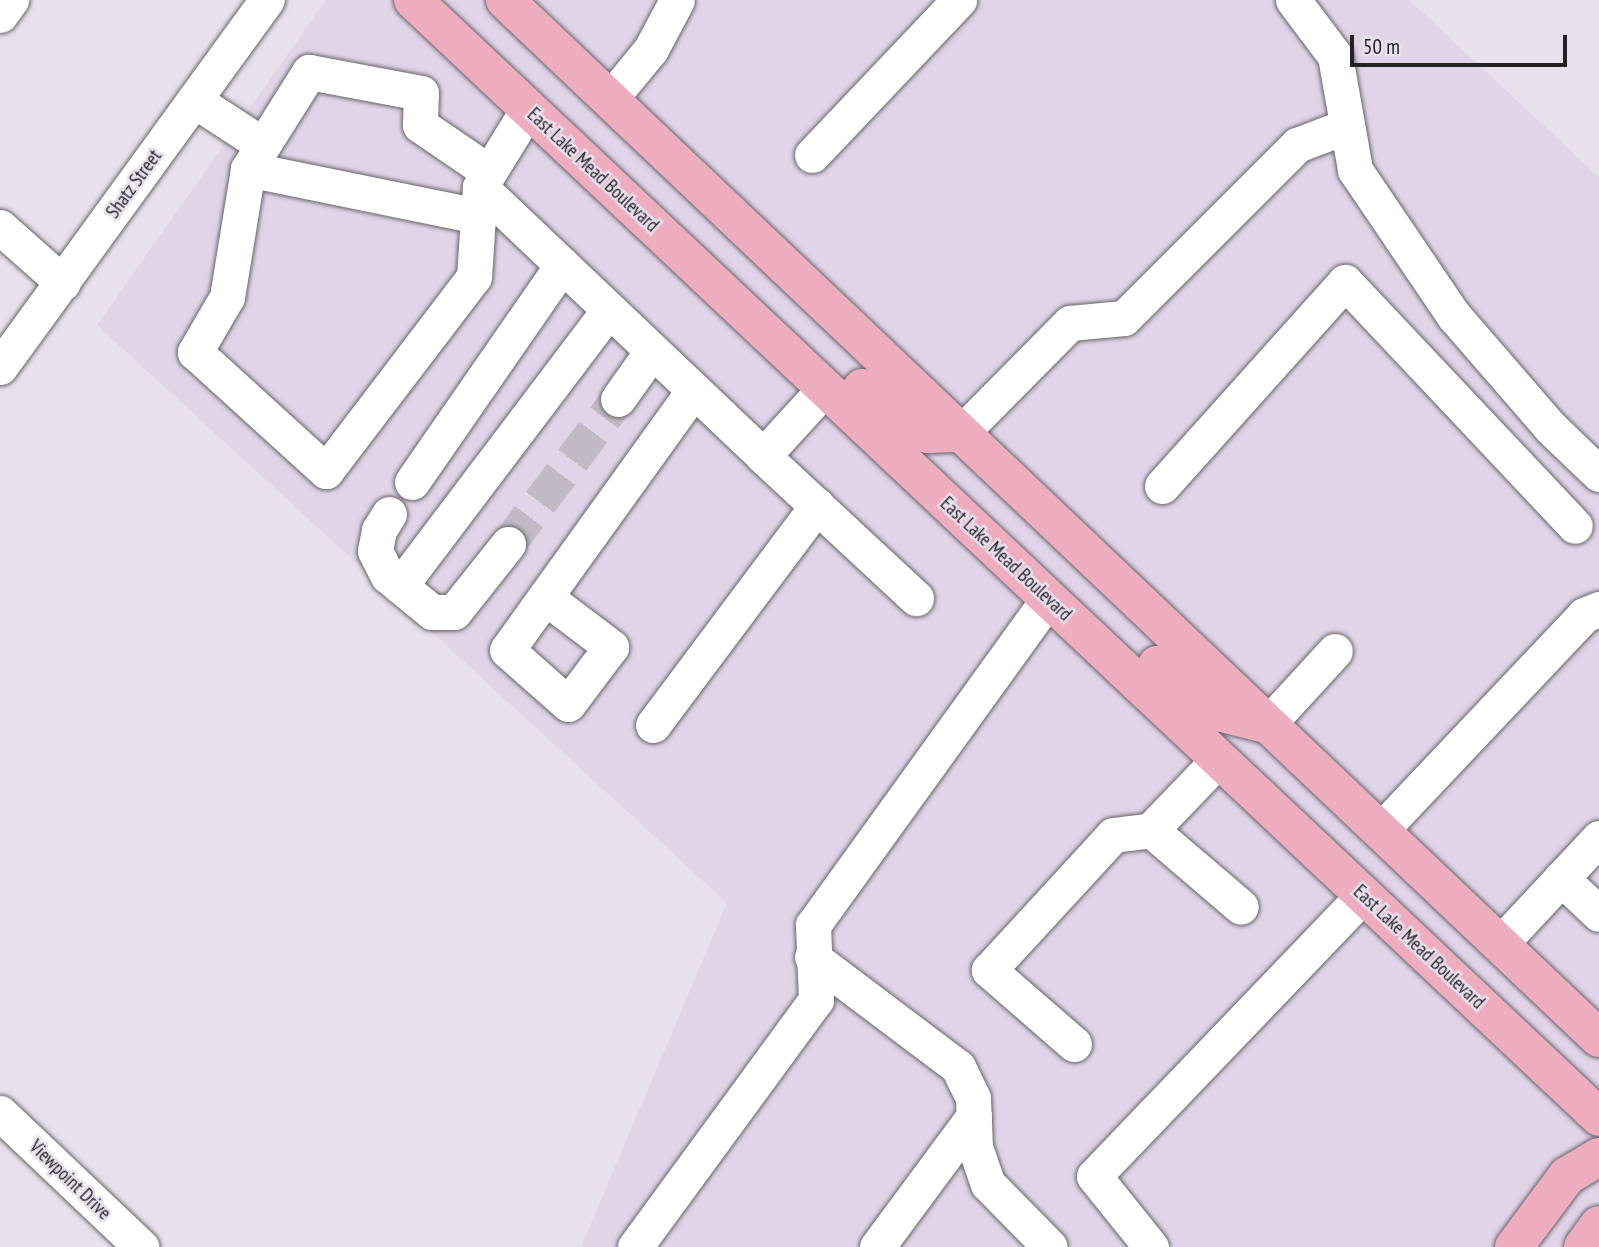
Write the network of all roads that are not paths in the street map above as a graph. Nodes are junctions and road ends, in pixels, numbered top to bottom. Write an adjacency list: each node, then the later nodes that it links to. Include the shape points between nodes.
1 (11, 0): 8 (street)
2 (267, 0): 10 (street, Shatz Street)
3 (413, 0): 11 (main road, East Lake Mead Boulevard)
4 (505, 0): 9 (main road)
5 (677, 0): 9 (street, via 651,49)
6 (958, 0): 13 (street)
7 (1293, 0): 12 (street, via 1335,56)
8 (0, 15)
9 (610, 99): 25 (main road)
10 (194, 100): 14 (street); 18 (street, Shatz Street)
11 (528, 109): 15 (street); 22 (main road, East Lake Mead Boulevard)
12 (1347, 126): 25 (street, via 1297,145 1124,318 1070,323); 27 (street, via 1355,170 1454,316 1550,427)
13 (812, 155)
14 (256, 157): 15 (street); 15 (street, via 309,72 421,93 420,125); 15 (street, via 227,297 195,352 326,471 474,277)
15 (482, 192): 17 (street)
16 (0, 227): 18 (street)
17 (562, 265): 19 (street); 28 (street)
18 (63, 283): 21 (street, Shatz Street)
19 (609, 310): 20 (street); 34 (street)
20 (652, 351): 23 (street); 24 (street)
21 (0, 367)
22 (825, 388): 25 (main road, via 849,382 902,424 928,434); 26 (street); 37 (main road, East Lake Mead Boulevard)
23 (694, 390): 26 (street); 35 (street)
24 (618, 399)
25 (961, 433): 40 (main road)
26 (763, 456): 30 (street)
27 (1599, 474)
28 (412, 482)
29 (1162, 486): 32 (street, via 1345,282)
30 (817, 506): 36 (street); 41 (street)
31 (389, 514): 34 (street, via 379,530 375,551 388,576)
32 (1575, 526)
33 (508, 544): 34 (street, via 454,612 432,612)
34 (400, 586)
35 (545, 597)
36 (916, 598)
37 (1049, 598): 40 (main road, via 1085,602 1206,709); 42 (main road, East Lake Mead Boulevard); 51 (street, via 813,925)
38 (1599, 609): 44 (street, via 1584,615)
39 (1335, 651): 40 (street)
40 (1268, 724): 44 (main road)
41 (653, 725)
42 (1219, 759): 43 (street); 47 (main road, East Lake Mead Boulevard)
43 (1152, 830): 48 (street); 53 (street, via 1113,835 989,970)
44 (1380, 831): 50 (main road)
45 (1599, 838): 46 (street)
46 (1561, 878): 49 (street); 50 (street)
47 (1363, 895): 56 (main road, East Lake Mead Boulevard); 63 (street, via 1094,1176)
48 (1241, 907)
49 (1599, 914)
50 (1500, 944): 52 (main road)
51 (813, 957): 55 (street, via 958,1067 973,1098); 60 (street, via 816,1000)
52 (1599, 1038)
53 (1074, 1044)
54 (0, 1113): 59 (street, Viewpoint Drive)
55 (974, 1116): 61 (street); 62 (street, via 975,1147 988,1184)
56 (1599, 1117)
57 (1599, 1157): 64 (main road, via 1567,1175)
58 (1599, 1225): 65 (main road)
59 (141, 1247)
60 (635, 1247)
61 (877, 1247)
62 (1050, 1247)
63 (1151, 1247)
64 (1514, 1247)
65 (1583, 1247)

